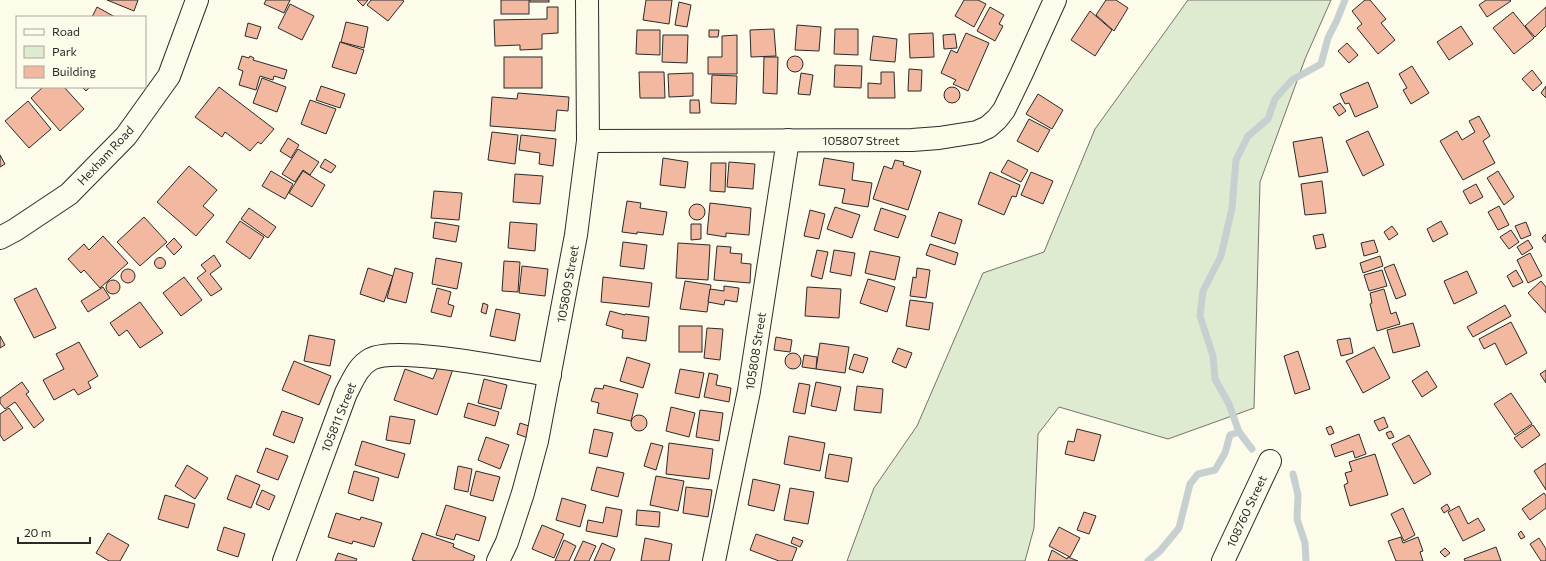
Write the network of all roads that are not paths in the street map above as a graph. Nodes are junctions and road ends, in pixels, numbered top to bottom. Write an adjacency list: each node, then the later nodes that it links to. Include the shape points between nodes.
1 (197, 0): 6 (street, Hexham Road, via 169,76 126,136 69,194)
2 (587, 0): 5 (street, 105809 Street)
3 (1055, 0): 4 (street, 105807 Street, via 1004,110 988,127 962,136 939,138)
4 (788, 140): 5 (street, 105807 Street); 11 (street, 105808 Street, via 749,391)
5 (588, 141): 7 (street, 105809 Street, via 576,235)
6 (0, 238)
7 (550, 375): 9 (street, 105811 Street, via 427,356 390,355 372,359 357,371 346,393); 10 (street, 105809 Street, via 525,486 507,542)
8 (1270, 461): 12 (street, 108760 Street)
9 (284, 561)
10 (498, 561)
11 (714, 561)
12 (1223, 561)

